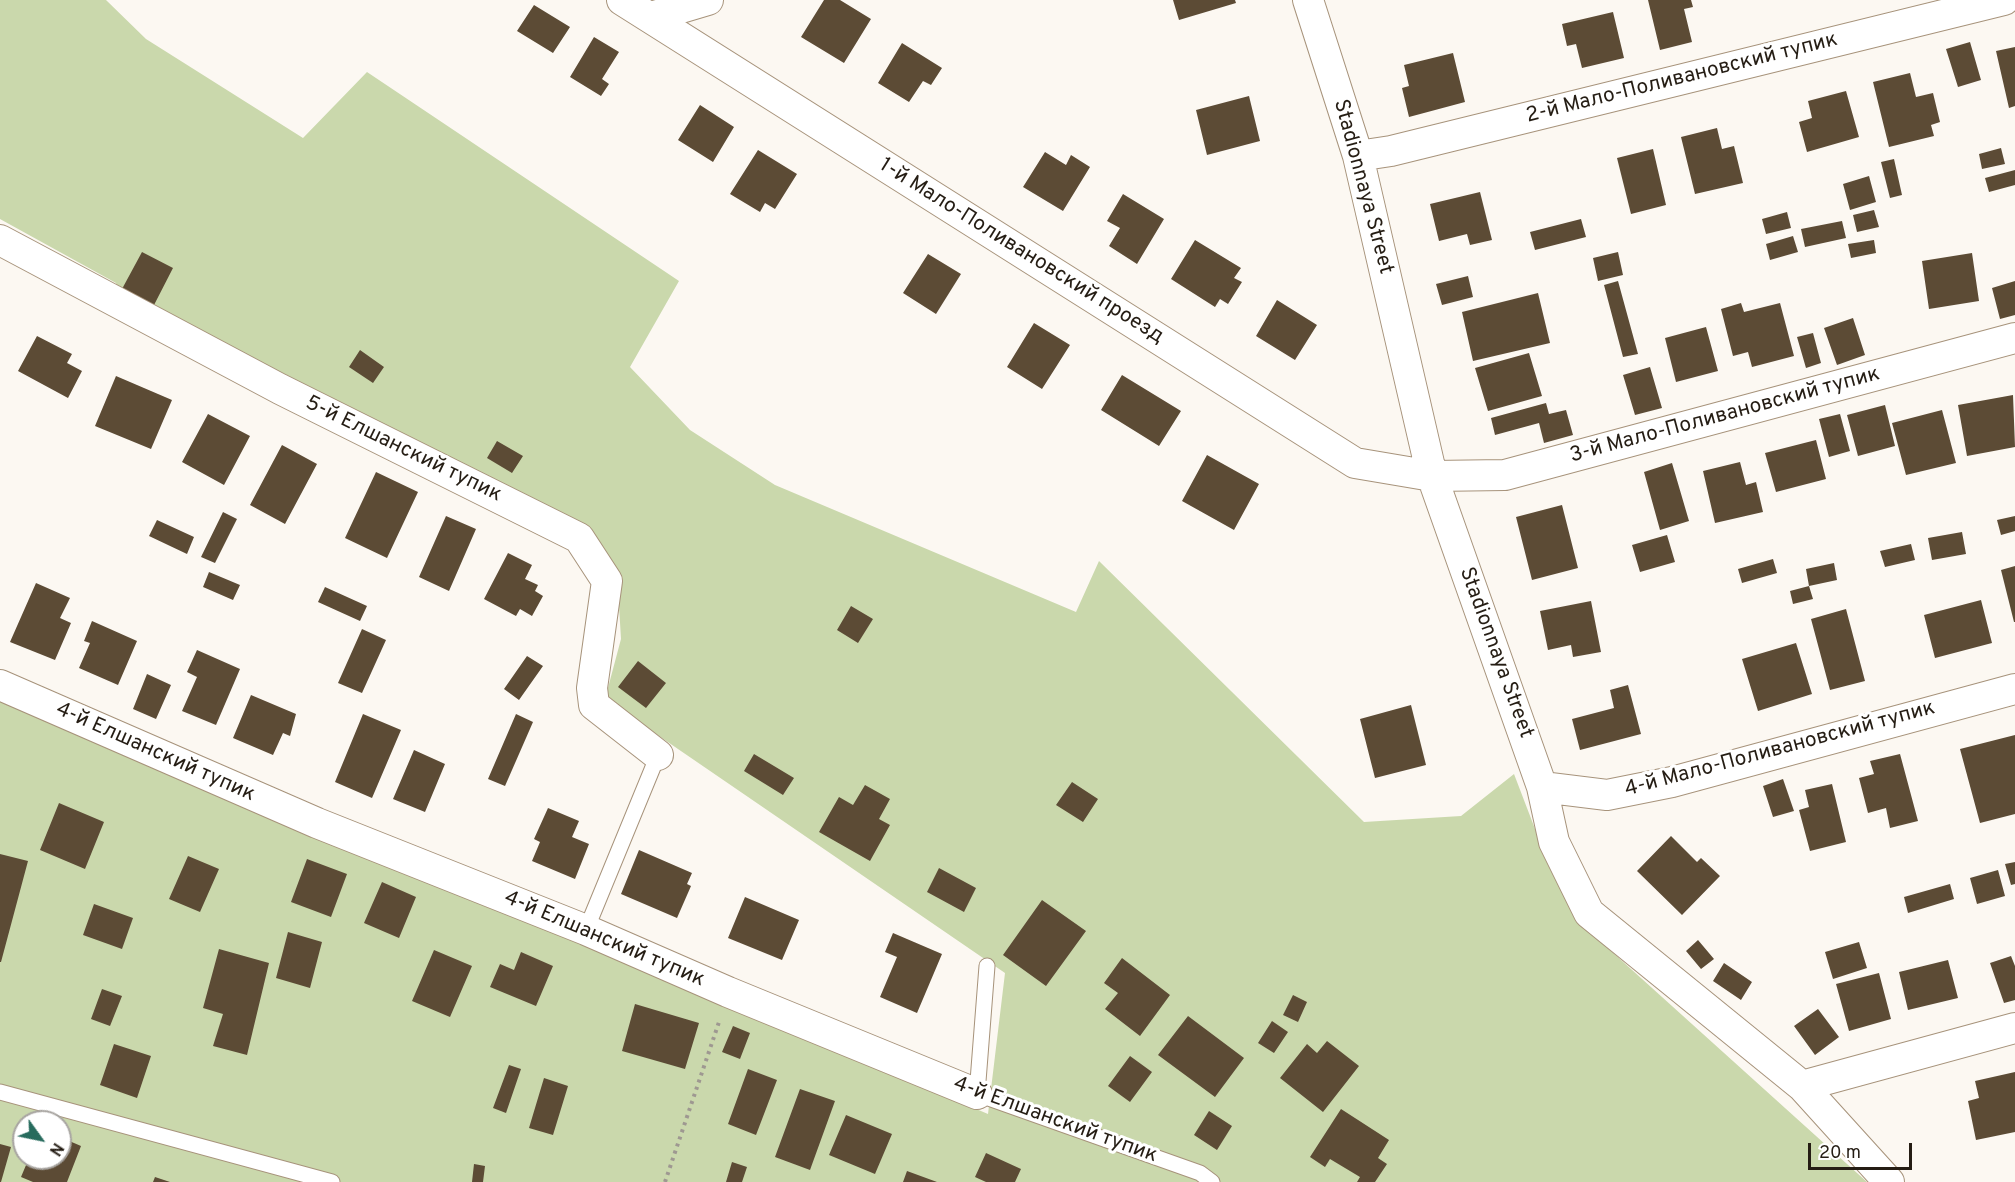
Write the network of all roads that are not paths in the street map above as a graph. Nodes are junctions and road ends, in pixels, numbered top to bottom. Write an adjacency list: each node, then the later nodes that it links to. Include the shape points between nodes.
1 (622, 0): 5 (street, 1-й Мало-Поливановский проезд)
2 (708, 0): 5 (street)
3 (1308, 0): 6 (street, Stadionnaya Street)
4 (2004, 0): 6 (street, 2-й Мало-Поливановский тупик)
5 (651, 17): 9 (street, 1-й Мало-Поливановский проезд, via 1355,463)
6 (1358, 156): 9 (street, Stadionnaya Street)
7 (0, 240): 12 (street, 5-й Елшанский тупик, via 280,389 579,538 607,581 592,688 594,705)
8 (2015, 338): 9 (street, 3-й Мало-Поливановский тупик, via 1505,475)
9 (1432, 476): 13 (street, Stadionnaya Street)
10 (0, 685): 14 (street, 4-й Елшанский тупик, via 316,823)
11 (2015, 688): 13 (street, 4-й Мало-Поливановский тупик, via 1672,782 1607,795)
12 (658, 755): 14 (lane)
13 (1542, 787): 17 (street, Stadionnaya Street, via 1554,842 1589,913)
14 (586, 930): 19 (street, 4-й Елшанский тупик)
15 (987, 966): 19 (lane)
16 (2015, 1028): 17 (street)
17 (1802, 1086): 22 (street, Stadionnaya Street)
18 (0, 1092): 20 (lane)
19 (977, 1094): 21 (lane, 4-й Елшанский тупик, via 1200,1173)
20 (333, 1182)
21 (1212, 1182)
22 (1889, 1182)

